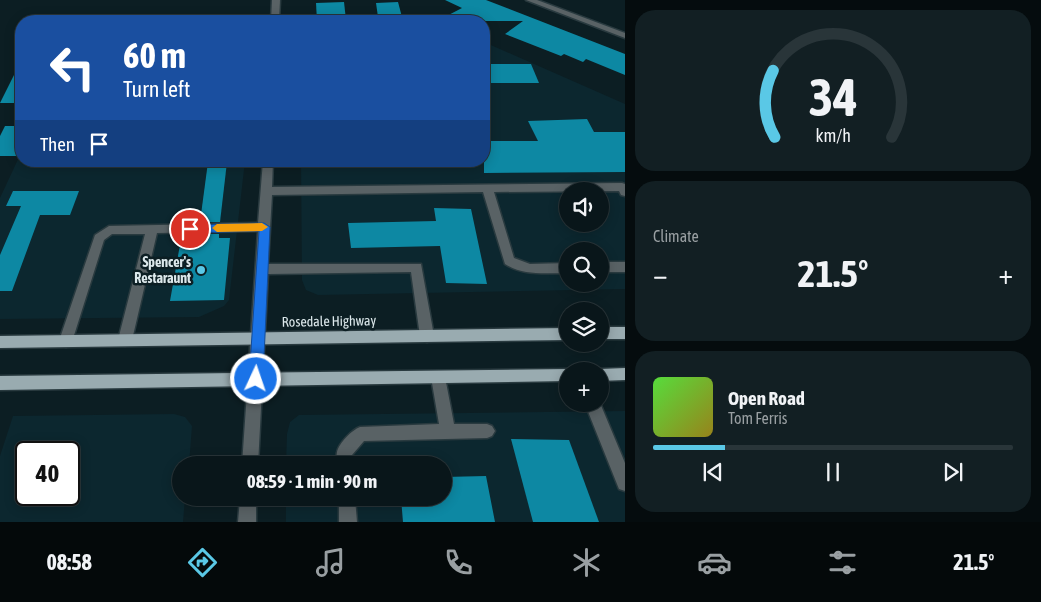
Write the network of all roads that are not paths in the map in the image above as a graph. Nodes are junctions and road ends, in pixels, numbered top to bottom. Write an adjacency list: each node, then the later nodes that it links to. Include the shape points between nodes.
1 (276, 0): 3 (street)
2 (530, 0): 4 (street)
3 (275, 15)
4 (625, 36)
5 (268, 167): 8 (street)
6 (486, 188): 7 (street); 8 (street); 13 (street, via 509,261 517,267 530,269)
7 (624, 189)
8 (266, 191): 9 (street)
9 (264, 227): 10 (street); 14 (street)
10 (152, 230): 20 (street); 21 (street, via 109,230 99,238)
11 (609, 267): 12 (street)
12 (625, 267)
13 (559, 268)
14 (262, 269): 18 (street, via 417,267); 19 (street)
15 (609, 333): 16 (main road)
16 (625, 333)
17 (559, 334): 18 (main road, Rosedale Highway)
18 (427, 336): 19 (main road, Rosedale Highway)
19 (259, 338): 20 (main road, Rosedale Highway); 27 (street)
20 (125, 340): 21 (main road, Rosedale Highway)
21 (66, 341): 22 (main road, Rosedale Highway)
22 (0, 342)
23 (625, 374): 25 (main road)
24 (559, 375): 26 (main road)
25 (609, 375)
26 (438, 377): 27 (main road); 31 (street)
27 (256, 379): 28 (main road); 32 (street)
28 (0, 383)
29 (596, 412): 34 (street)
30 (487, 431): 31 (street)
31 (448, 432): 33 (street, via 360,434)
32 (251, 456)
33 (344, 456)
34 (625, 483)
35 (247, 506): 37 (street)
36 (347, 506): 38 (street)
37 (246, 522)
38 (348, 522)

